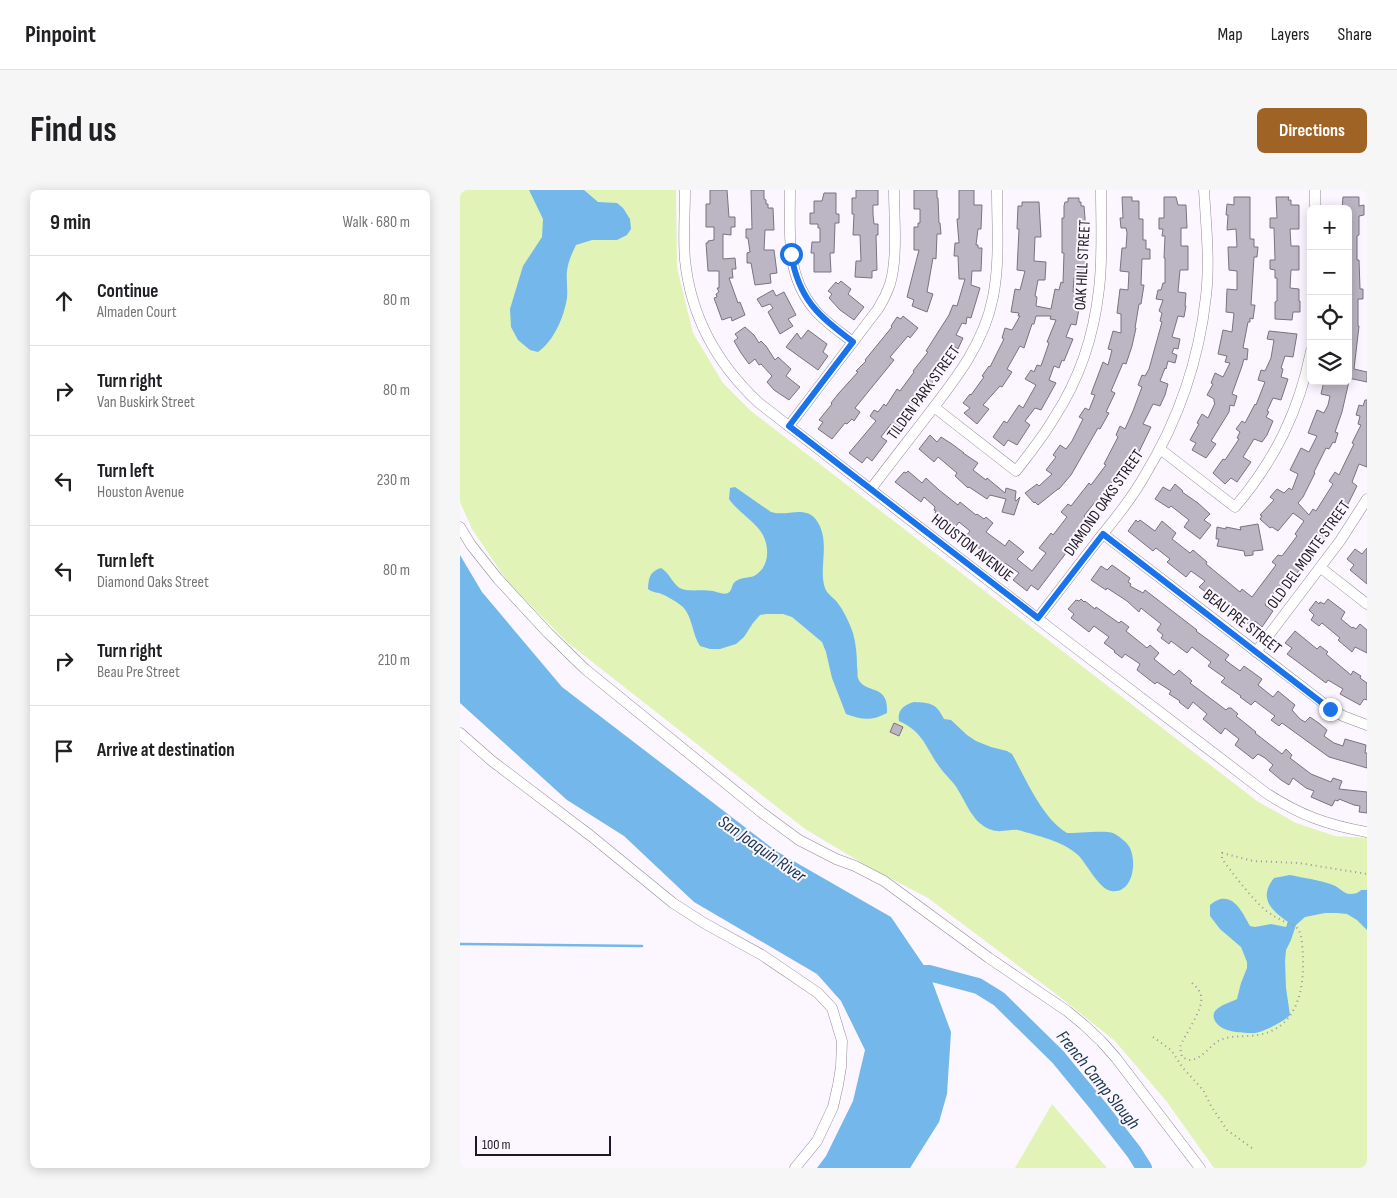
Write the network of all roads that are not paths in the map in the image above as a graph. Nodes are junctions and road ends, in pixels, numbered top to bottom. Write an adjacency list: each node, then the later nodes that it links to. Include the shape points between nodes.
1 (685, 190): 12 (street, HOUSTON AVENUE, via 685,260 693,303 701,325 732,375 760,404)
2 (790, 190): 9 (street, via 791,254 798,282 815,310)
3 (894, 190): 9 (street, via 894,261 890,284 878,309)
4 (997, 190): 11 (street, TILDEN PARK STREET, via 998,263 989,313 972,353)
5 (1101, 190): 11 (street, OAK HILL STREET, via 1101,266 1095,319 1088,344 1055,418 1016,471)
6 (1204, 190): 13 (street, DIAMOND OAKS STREET, via 1208,266 1202,328 1189,380)
7 (1315, 190): 8 (street)
8 (1315, 205)
9 (853, 342): 12 (street)
10 (1307, 367): 13 (street, via 1292,418 1279,444 1235,507)
11 (934, 407): 14 (street, TILDEN PARK STREET)
12 (789, 426): 14 (street, HOUSTON AVENUE)
13 (1160, 449): 17 (street, DIAMOND OAKS STREET, via 1145,476)
14 (871, 489): 20 (street, HOUSTON AVENUE)
15 (1367, 499): 18 (street, OLD DEL MONTE STREET)
16 (460, 527): 26 (street, via 498,579 584,669 761,812 805,843 884,881 1084,1025 1116,1058)
17 (1103, 534): 20 (street, DIAMOND OAKS STREET); 21 (street, BEAU PRE STREET)
18 (1320, 568): 19 (street); 21 (street, OLD DEL MONTE STREET)
19 (1367, 604)
20 (1038, 618): 24 (street, HOUSTON AVENUE, via 1266,793 1324,823)
21 (1256, 652): 22 (street, BEAU PRE STREET, via 1330,709)
22 (1367, 725)
23 (460, 733): 25 (street, via 673,903 762,956 818,993 832,1008 842,1042 833,1107 817,1142)
24 (1367, 832)
25 (795, 1168)
26 (1200, 1168)

